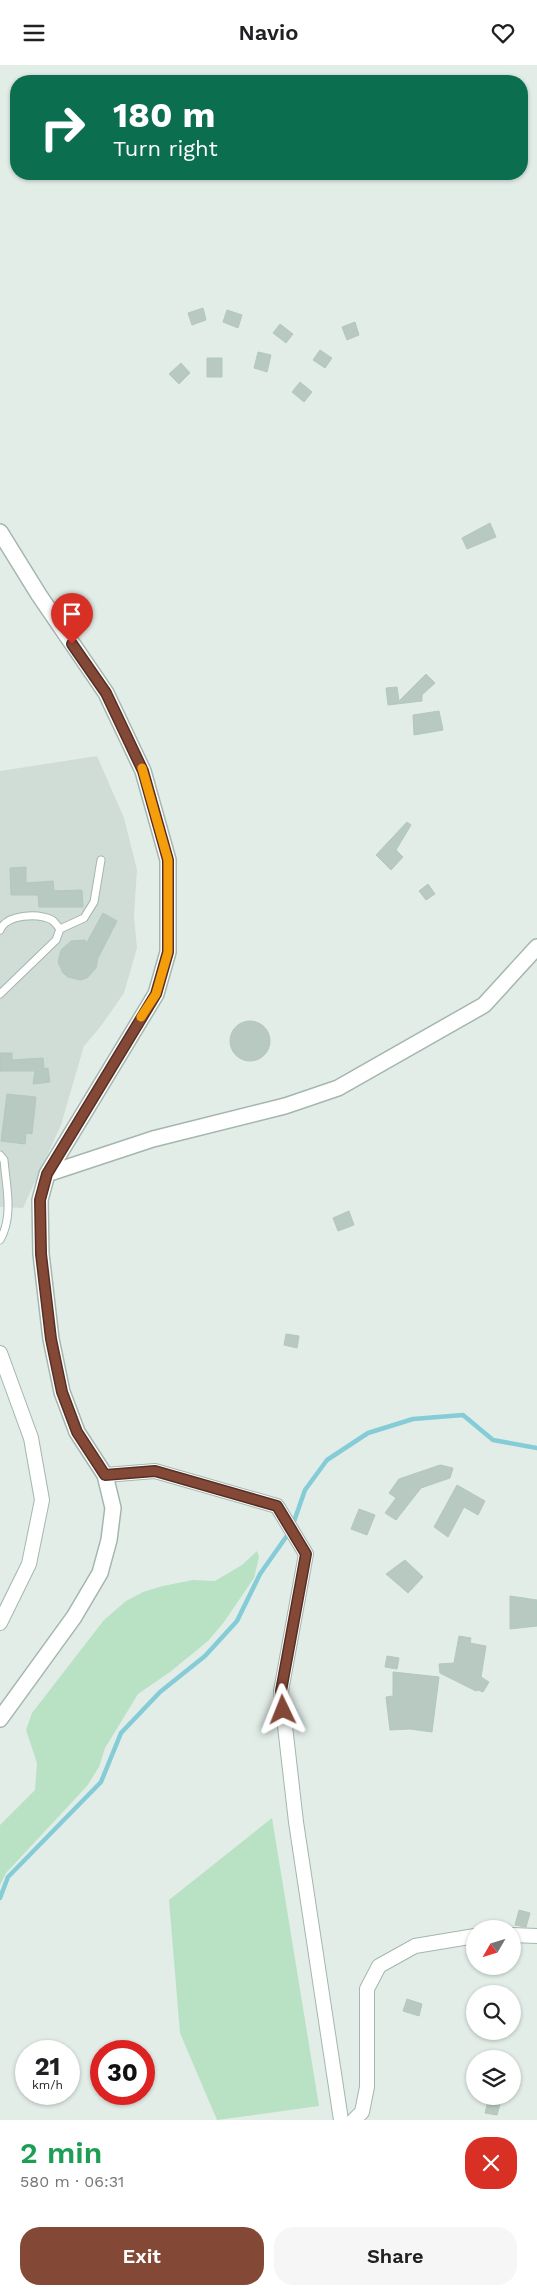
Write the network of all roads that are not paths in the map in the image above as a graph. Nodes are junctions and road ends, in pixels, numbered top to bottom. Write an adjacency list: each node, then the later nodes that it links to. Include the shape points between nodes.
1 (0, 532): 8 (street, via 106,693 143,771 168,860 168,952 156,994)
2 (101, 860): 3 (lane, via 94,902 84,918)
3 (60, 929): 4 (lane, via 52,920 31,916 15,917); 6 (lane, via 56,940)
4 (0, 930)
5 (537, 947): 8 (street, via 484,1005 338,1088 285,1106 153,1139)
6 (0, 994)
7 (0, 1155): 9 (lane, via 4,1160 9,1208)
8 (47, 1174): 11 (street, via 40,1200 41,1254 51,1339 62,1392 77,1432)
9 (0, 1240)
10 (0, 1353): 12 (street, via 31,1438 42,1500 30,1564)
11 (105, 1475): 13 (street, via 113,1508 100,1573 74,1617); 17 (street, via 155,1471 277,1506 306,1554 281,1691 296,1822)
12 (0, 1623)
13 (0, 1719)
14 (521, 1935): 15 (street)
15 (537, 1935)
16 (466, 1938): 18 (street, via 415,1946 380,1966 367,1989 367,2087 362,2112)
17 (341, 2120)
18 (354, 2120)

